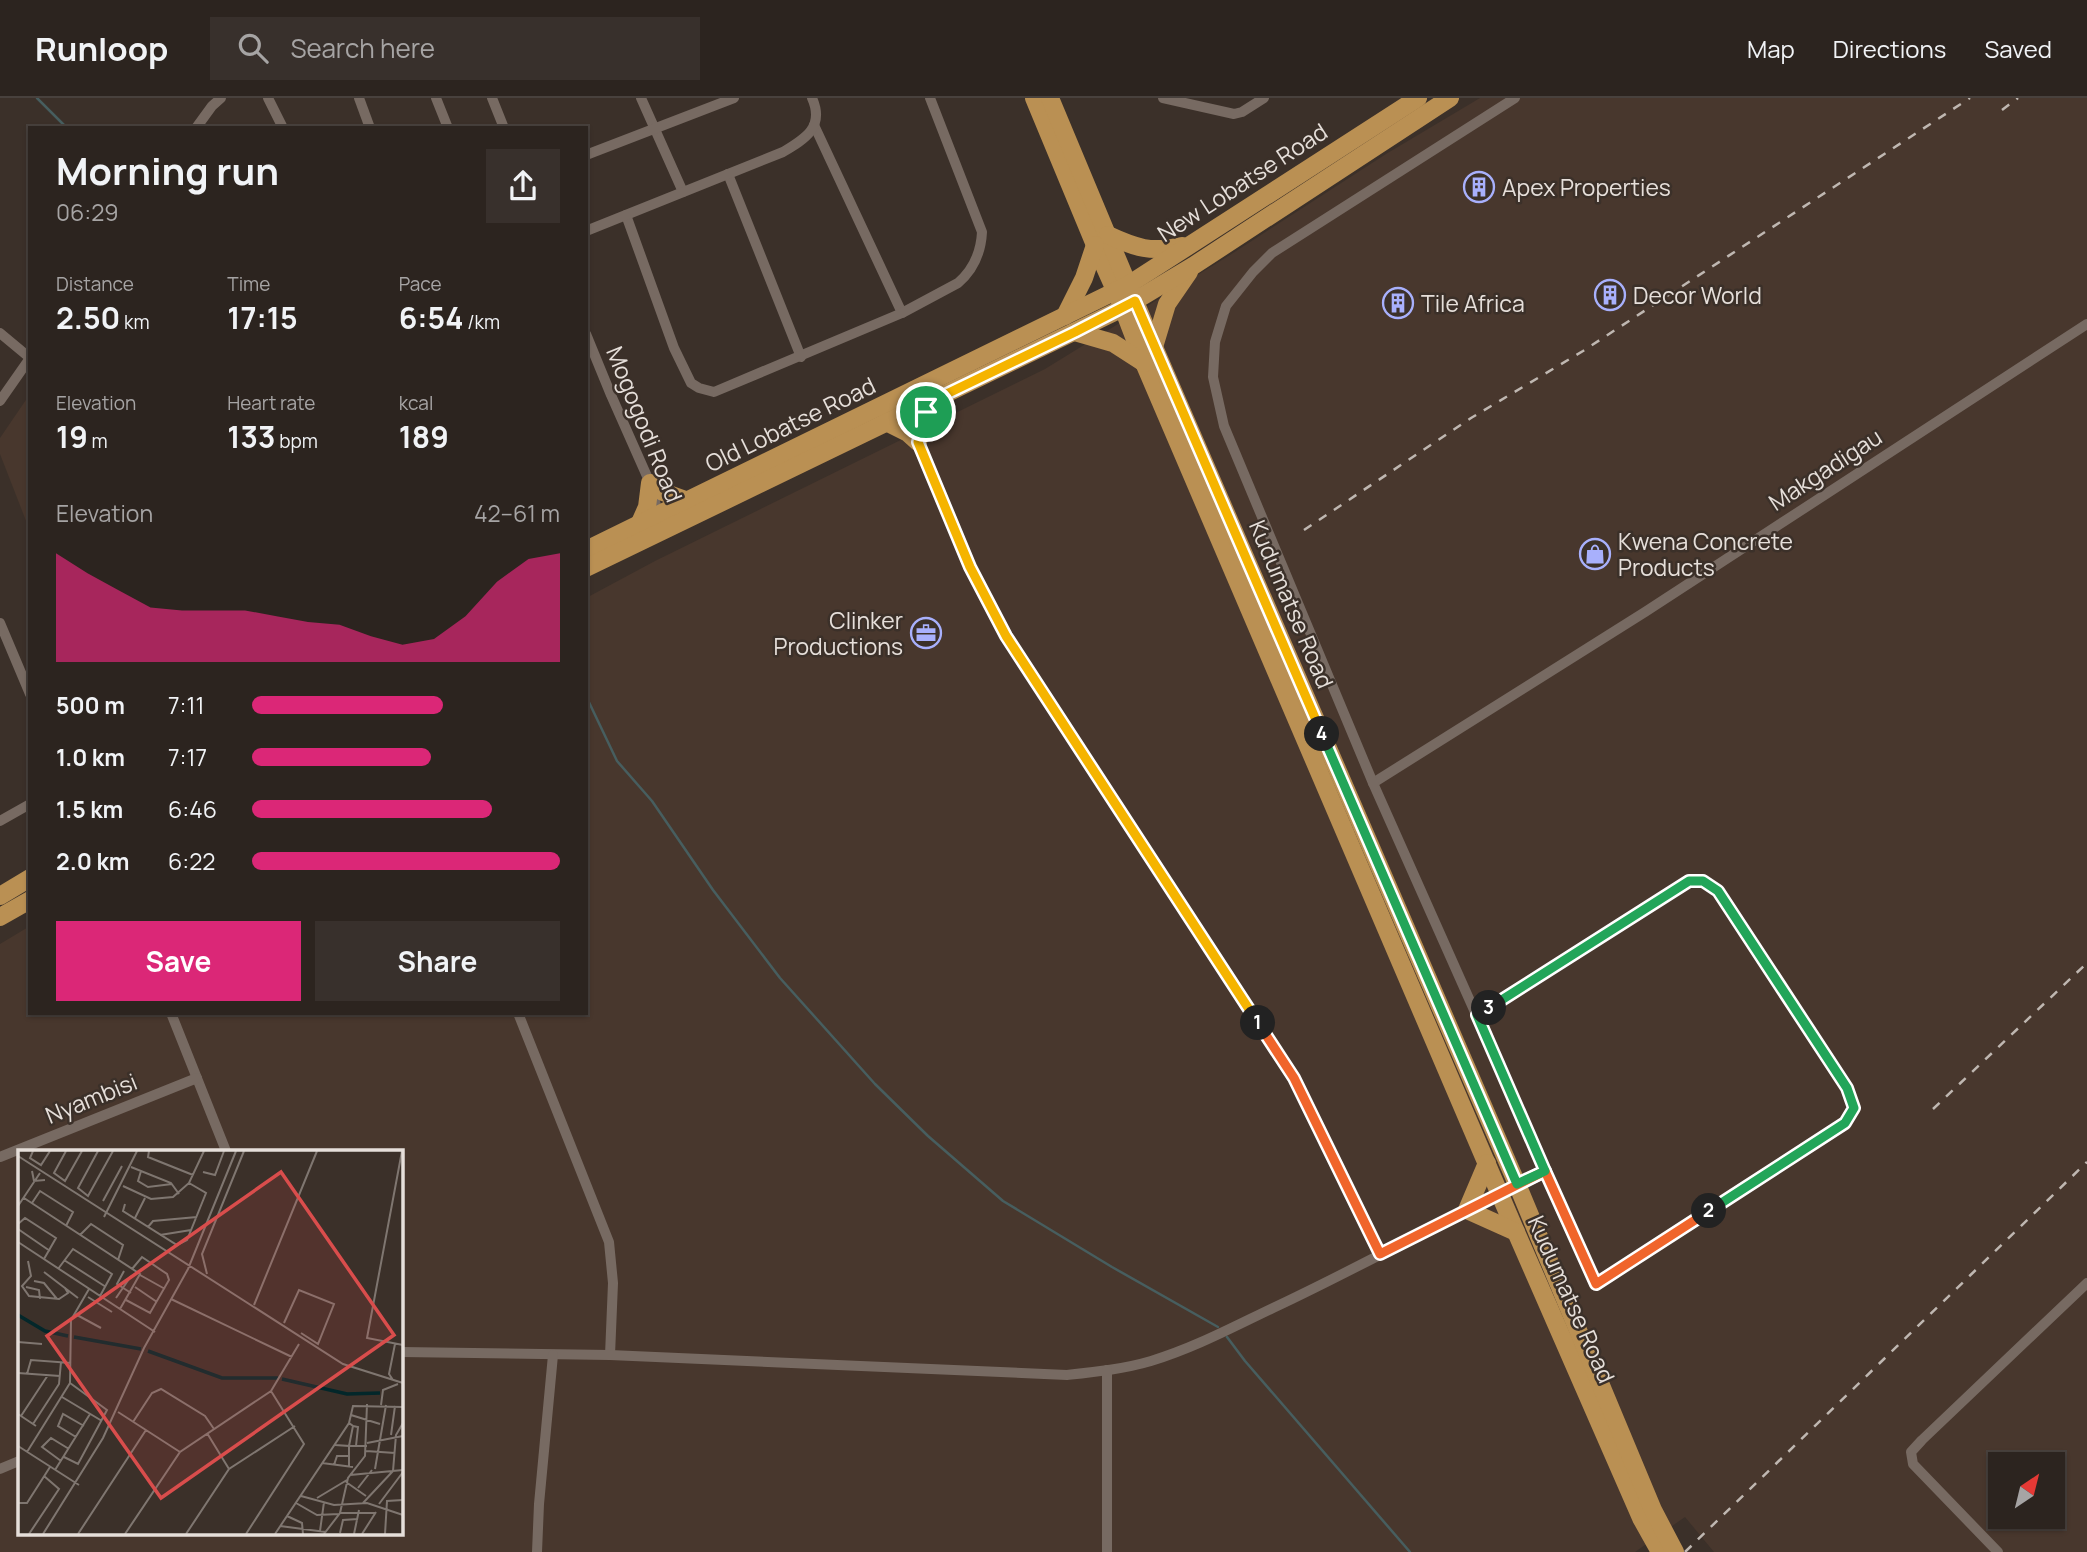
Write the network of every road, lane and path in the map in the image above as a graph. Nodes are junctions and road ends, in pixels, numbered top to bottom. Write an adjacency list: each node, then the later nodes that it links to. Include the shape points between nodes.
1 (221, 98): 18 (street)
2 (268, 98): 19 (street)
3 (359, 98): 20 (street)
4 (436, 98): 21 (street)
5 (492, 98): 22 (street)
6 (641, 98): 23 (street)
7 (734, 98): 23 (street)
8 (812, 98): 17 (street)
9 (930, 98): 33 (street, via 982,232 981,246 973,266 958,283)
10 (1034, 98): 29 (main road, Kudumatse Road)
11 (1050, 98): 29 (main road, Kudumatse Road)
12 (1163, 98): 13 (street, via 1234,114)
13 (1264, 98)
14 (1418, 98): 30 (main road, New Lobatse Road)
15 (1450, 98): 31 (main road)
16 (1515, 98): 57 (street, via 1272,253 1226,306 1215,342 1213,377 1224,426)
17 (814, 125): 25 (street, via 807,137 791,147); 33 (street)
18 (197, 126)
19 (282, 126)
20 (369, 126)
21 (447, 126)
22 (503, 126)
23 (654, 129): 24 (street); 26 (street)
24 (588, 154)
25 (728, 174): 26 (street); 41 (street)
26 (683, 192): 27 (street)
27 (626, 215): 28 (street); 41 (street, via 691,383 714,392)
28 (588, 230)
29 (1102, 240): 30 (main road, via 1145,249); 32 (main road, Kudumatse Road); 34 (main road)
30 (1192, 243): 32 (main road, New Lobatse Road)
31 (1193, 266): 32 (main road); 39 (main road, via 1167,304)
32 (1125, 296): 34 (main road, Old Lobatse Road); 36 (main road); 39 (main road, Kudumatse Road); 43 (main road, Kudumatse Road)
33 (902, 313): 41 (street)
34 (1065, 316): 46 (main road, Old Lobatse Road)
35 (2087, 324): 57 (street, Makgadigau)
36 (1075, 332): 43 (main road, via 1112,343); 45 (main road)
37 (0, 333): 40 (street)
38 (588, 339): 49 (street, Mogogodi Road)
39 (1154, 347): 72 (main road, Kudumatse Road)
40 (28, 356)
41 (801, 357)
42 (28, 361): 44 (street)
43 (1144, 363): 70 (main road, Kudumatse Road)
44 (0, 401)
45 (932, 401): 46 (main road); 48 (main road)
46 (903, 405): 47 (main road); 48 (street); 50 (main road, Old Lobatse Road)
47 (886, 422): 48 (main road); 51 (main road)
48 (918, 442): 76 (street, via 970,567 1006,636 1294,1078)
49 (650, 483): 50 (main road); 51 (street, Mogogodi Road); 52 (main road)
50 (688, 501): 51 (main road, Old Lobatse Road)
51 (662, 522): 52 (main road, Old Lobatse Road); 54 (main road, Old Lobatse Road)
52 (639, 525): 53 (main road, Old Lobatse Road)
53 (588, 549)
54 (588, 567)
55 (0, 623): 56 (street)
56 (28, 689)
57 (1373, 783): 66 (street)
58 (28, 805): 59 (street)
59 (0, 821)
60 (28, 879): 61 (main road)
61 (0, 896)
62 (28, 901): 63 (main road)
63 (0, 917)
64 (172, 1015): 67 (street)
65 (519, 1015): 81 (street, via 609,1242 613,1283)
66 (1477, 1015): 71 (street); 71 (street, via 1669,892 1689,881 1703,881 1718,891 1847,1088 1854,1108 1845,1123 1596,1284)
67 (197, 1079): 68 (street); 69 (street, Nyambisi)
68 (226, 1150)
69 (0, 1157)
70 (1487, 1163): 73 (main road, Kudumatse Road); 74 (main road)
71 (1545, 1171): 72 (street)
72 (1517, 1184): 73 (street); 78 (main road, Kudumatse Road)
73 (1499, 1193): 74 (street); 75 (main road, Kudumatse Road)
74 (1467, 1210): 75 (main road); 76 (street)
75 (1516, 1232): 78 (main road, Kudumatse Road)
76 (1380, 1254): 82 (street, via 1184,1350)
77 (2087, 1283): 89 (street, via 1911,1452 1913,1464)
78 (1554, 1296): 87 (main road, Kudumatse Road, via 1641,1518); 88 (main road, Kudumatse Road)
79 (402, 1352): 80 (street)
80 (553, 1355): 81 (street); 85 (street)
81 (610, 1356): 82 (street, via 1068,1375)
82 (1107, 1370): 86 (street)
83 (18, 1461): 84 (street)
84 (0, 1469)
85 (537, 1552)
86 (1107, 1552)
87 (1660, 1552)
88 (1675, 1552)
89 (1998, 1552)

